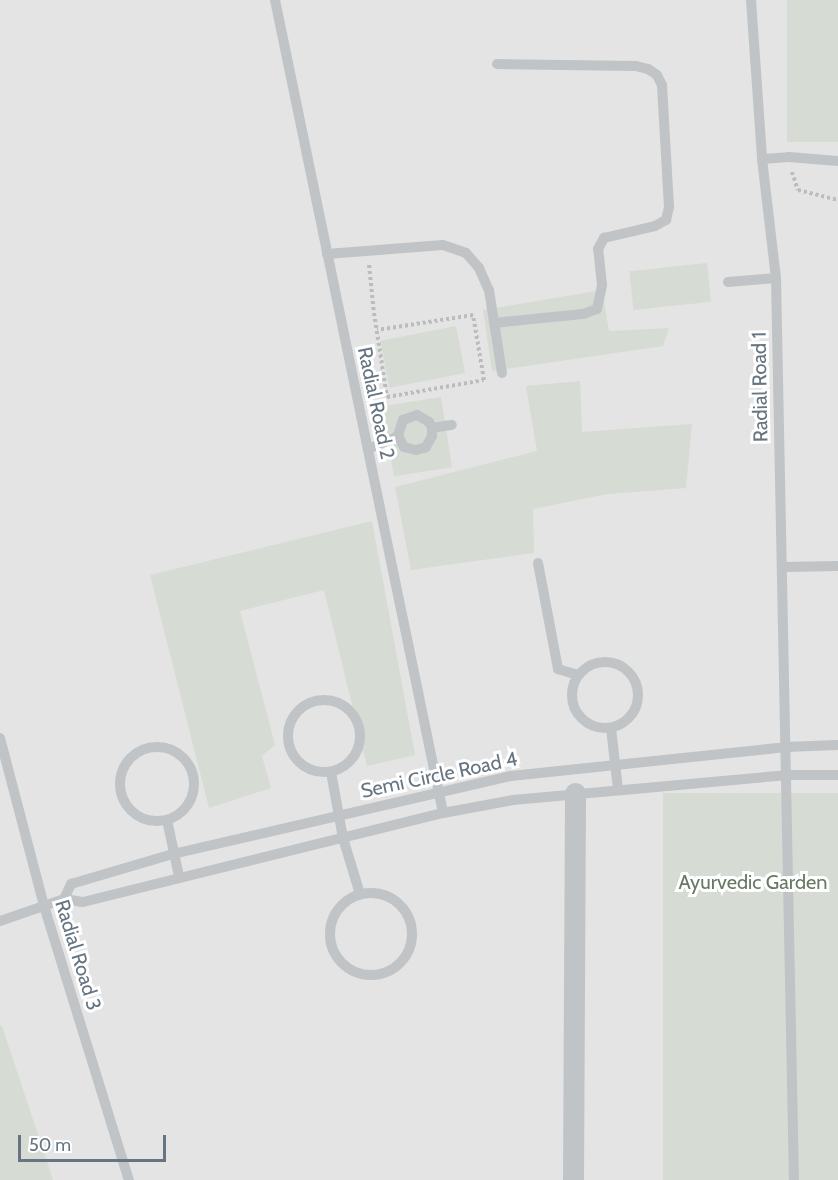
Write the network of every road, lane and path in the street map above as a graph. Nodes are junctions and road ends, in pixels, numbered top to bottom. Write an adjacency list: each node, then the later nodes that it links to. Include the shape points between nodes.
1 (275, 0): 9 (lane, Radial Road 2)
2 (751, 0): 5 (lane, Radial Road 1)
3 (497, 64): 12 (lane, via 636,66 657,75 662,85 669,207 666,219 655,226 604,238 598,249 602,285 597,309)
4 (789, 157): 5 (lane); 6 (lane); 7 (path, via 798,190)
5 (762, 159): 10 (lane, Radial Road 1)
6 (838, 161)
7 (838, 200)
8 (368, 252): 9 (lane); 12 (lane, via 443,244 458,248 479,268 489,290); 13 (path)
9 (327, 254): 18 (lane, Radial Road 2)
10 (776, 278): 11 (lane); 21 (lane, Radial Road 1)
11 (728, 282)
12 (494, 324): 14 (lane)
13 (377, 330): 13 (path, via 472,315 484,380 387,396)
14 (502, 374)
15 (452, 426): 16 (lane)
16 (432, 428): 17 (lane, via 417,415 403,420); 17 (lane, via 426,447 416,450 404,447)
17 (398, 436): 18 (lane)
18 (368, 450): 32 (lane, Radial Road 2)
19 (538, 563): 22 (lane, via 558,669)
20 (838, 566): 21 (lane)
21 (782, 567): 26 (lane, Radial Road 1)
22 (578, 675): 23 (lane, via 572,687 576,713 592,725); 23 (lane, via 599,662 618,665 633,676 638,702 633,713)
23 (611, 728): 27 (lane)
24 (0, 738): 42 (lane, Radial Road 3)
25 (838, 745): 26 (lane, Semi Circle Road 4)
26 (785, 747): 27 (lane, Semi Circle Road 4); 29 (lane, Radial Road 1)
27 (615, 765): 31 (lane); 32 (lane, Semi Circle Road 4, via 511,776)
28 (331, 772): 28 (lane, via 353,759 361,735 351,712 329,700 317,700 297,712 291,721 288,744 292,754 309,770); 35 (lane)
29 (786, 775): 30 (lane, Semi Circle Road 4); 31 (lane, Semi Circle Road 4); 46 (lane, Radial Road 1)
30 (838, 775)
31 (618, 789): 33 (lane, Semi Circle Road 4)
32 (439, 792): 34 (lane, Radial Road 2); 35 (lane, Semi Circle Road 4)
33 (574, 793): 34 (lane, Semi Circle Road 4); 45 (street)
34 (443, 813): 37 (lane, Semi Circle Road 4)
35 (338, 814): 37 (lane); 38 (lane, Semi Circle Road 4)
36 (166, 820): 36 (lane, via 186,807 192,797 194,774 181,754 159,746 147,747 137,752 122,770 120,793 125,804 143,819); 38 (lane)
37 (343, 838): 39 (lane, Semi Circle Road 4); 40 (lane)
38 (173, 854): 39 (lane); 41 (lane, Semi Circle Road 4, via 71,884)
39 (179, 876): 41 (lane, Semi Circle Road 4, via 83,902)
40 (360, 894): 40 (lane, via 388,896 400,904 412,928 406,956 384,973 358,973 346,967 331,946 329,933 338,908)
41 (64, 899): 42 (lane, Semi Circle Road 4)
42 (44, 906): 43 (lane, Semi Circle Road 4); 44 (lane, Radial Road 3)
43 (0, 921)
44 (129, 1180)
45 (573, 1180)
46 (794, 1180)

